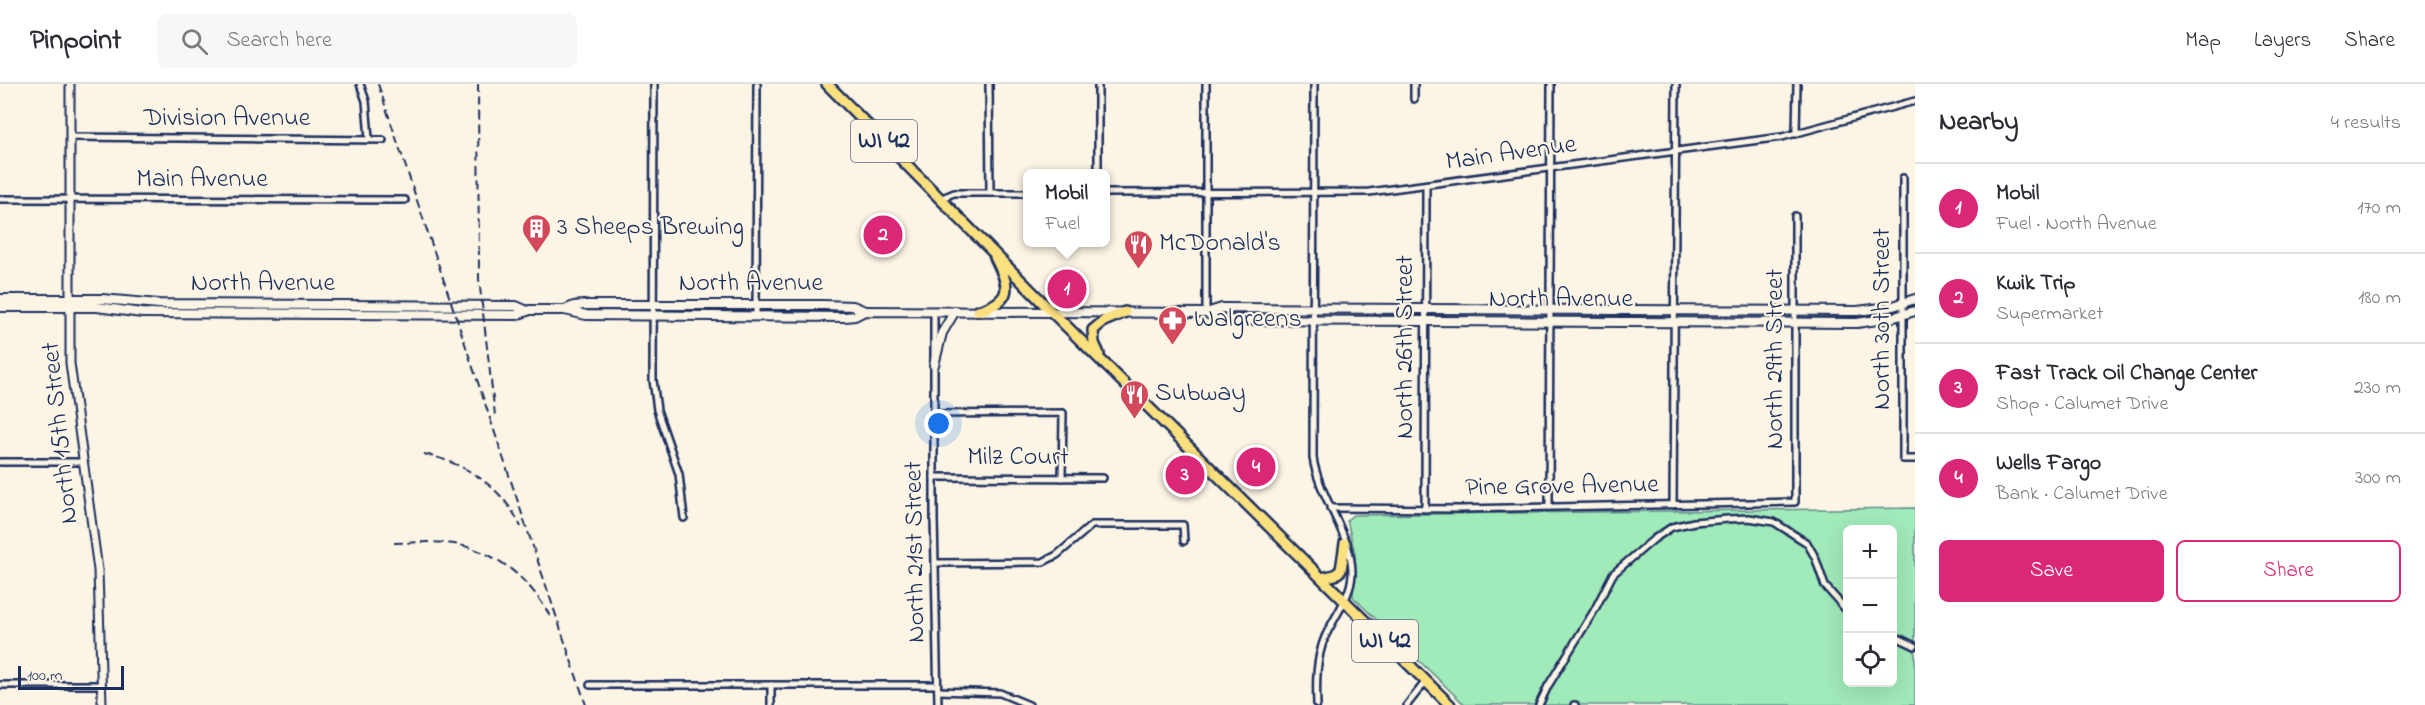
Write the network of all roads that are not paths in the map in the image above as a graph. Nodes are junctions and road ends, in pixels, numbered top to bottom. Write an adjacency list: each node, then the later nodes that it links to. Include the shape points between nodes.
1 (70, 84): 17 (street, North 15th Street)
2 (360, 84): 18 (street, via 366,102)
3 (654, 84): 40 (street)
4 (757, 84): 41 (street)
5 (827, 84): 30 (main road, WI 42)
6 (990, 84): 27 (street)
7 (1098, 84): 21 (street)
8 (1206, 84): 26 (street)
9 (1314, 84): 25 (street)
10 (1414, 84): 14 (street)
11 (1551, 84): 22 (street)
12 (1676, 84): 20 (street)
13 (1797, 84): 16 (street)
14 (1414, 99)
15 (1915, 101): 16 (street, Main Avenue)
16 (1796, 134): 20 (street, Main Avenue)
17 (70, 137): 18 (street, Division Avenue); 32 (street, North 15th Street)
18 (369, 139): 19 (street, Division Avenue)
19 (383, 140)
20 (1674, 152): 22 (street, Main Avenue); 47 (street)
21 (1098, 169)
22 (1551, 169): 24 (street, Main Avenue); 45 (street)
23 (1903, 178): 39 (street, North 30th Street)
24 (1426, 185): 25 (street, Main Avenue, via 1369,192); 44 (street, North 26th Street)
25 (1313, 191): 26 (street, Main Avenue); 43 (street)
26 (1206, 192): 29 (street, Main Avenue); 56 (street)
27 (990, 193): 28 (street); 30 (street, via 954,193)
28 (1023, 193)
29 (1110, 193)
30 (942, 198): 35 (main road, WI 42)
31 (0, 199): 32 (street, Main Avenue)
32 (70, 199): 33 (street, Main Avenue); 38 (street, North 15th Street)
33 (405, 200)
34 (1796, 216): 53 (street, North 29th Street)
35 (992, 250): 51 (main road, via 1007,288 999,302); 52 (main road, WI 42)
36 (0, 298): 38 (main road, North Avenue)
37 (1915, 299): 39 (main road, North Avenue)
38 (70, 302): 42 (main road, North Avenue); 46 (main road, North Avenue, via 516,306 525,310); 70 (street, North 15th Street, via 70,363)
39 (1902, 304): 53 (main road, North Avenue, via 1857,311); 58 (street, North 30th Street)
40 (653, 305): 41 (main road, North Avenue); 46 (main road, North Avenue, via 577,306); 57 (street)
41 (756, 305): 48 (main road, North Avenue, via 851,305); 59 (street)
42 (0, 307)
43 (1313, 308): 44 (main road, North Avenue); 56 (main road, North Avenue, via 1222,309); 60 (street)
44 (1426, 309): 45 (main road, North Avenue); 61 (street, North 26th Street)
45 (1551, 309): 47 (main road, North Avenue); 62 (street)
46 (565, 310): 57 (main road, North Avenue, via 586,315)
47 (1674, 310): 53 (main road, North Avenue); 63 (street)
48 (865, 311): 49 (main road, North Avenue); 59 (main road, North Avenue, via 845,317)
49 (934, 311): 50 (main road, North Avenue); 65 (street, North 21st Street)
50 (955, 311): 51 (main road, North Avenue); 65 (main road, via 943,330)
51 (978, 311): 52 (main road, North Avenue)
52 (1051, 311): 55 (main road, North Avenue); 66 (main road, WI 42)
53 (1796, 311): 64 (street, North 29th Street)
54 (1915, 311): 58 (main road, North Avenue)
55 (1125, 312): 56 (main road, North Avenue); 66 (main road, via 1093,330 1096,348)
56 (1206, 313): 60 (main road, North Avenue, via 1223,320)
57 (653, 315): 59 (main road, North Avenue); 79 (street, via 654,393 679,474)
58 (1902, 315): 64 (main road, North Avenue, via 1857,323); 68 (street, North 30th Street, via 1903,459)
59 (756, 316)
60 (1313, 320): 61 (main road, North Avenue); 77 (street, via 1313,458 1318,484)
61 (1426, 320): 62 (main road, North Avenue); 78 (street, North 26th Street)
62 (1551, 321): 63 (main road, North Avenue); 76 (street)
63 (1674, 321): 64 (main road, North Avenue); 75 (street)
64 (1796, 322): 74 (street, North 29th Street)
65 (934, 365): 67 (street, North 21st Street)
66 (1107, 366): 83 (main road, WI 42)
67 (934, 414): 71 (street, North 21st Street); 72 (street, via 1063,413)
68 (1915, 459)
69 (0, 462): 70 (street)
70 (83, 462): 90 (street, North 15th Street, via 98,570)
71 (934, 477): 72 (street, Milz Court); 82 (street, North 21st Street)
72 (1062, 478): 73 (street, Milz Court)
73 (1103, 478)
74 (1795, 502): 75 (street, Pine Grove Avenue)
75 (1673, 505): 76 (street, Pine Grove Avenue)
76 (1550, 507): 78 (street, Pine Grove Avenue)
77 (1330, 508): 78 (street, Pine Grove Avenue); 81 (street)
78 (1425, 509)
79 (684, 518)
80 (1184, 541): 82 (street, via 1184,525 1092,525 1043,562)
81 (1345, 543): 83 (main road, via 1340,572); 84 (street, via 1352,574)
82 (935, 563): 93 (street, North 21st Street)
83 (1322, 578): 84 (main road, WI 42)
84 (1344, 600): 88 (main road, WI 42); 98 (street, via 1321,650 1316,675)
85 (1843, 606): 101 (street, via 1825,586 1807,543 1774,522 1728,519 1672,527 1613,574)
86 (1897, 638): 87 (street)
87 (1915, 646)
88 (1426, 681): 99 (street); 100 (main road, WI 42)
89 (0, 685): 90 (street)
90 (101, 685): 94 (street, North 15th Street)
91 (590, 685): 92 (street)
92 (771, 685): 93 (street); 95 (street)
93 (938, 688): 96 (street, North 21st Street); 97 (street, via 1000,693)
94 (102, 705)
95 (771, 705)
96 (938, 705)
97 (1029, 705)
98 (1317, 705)
99 (1407, 705)
100 (1450, 705)
101 (1539, 705)

